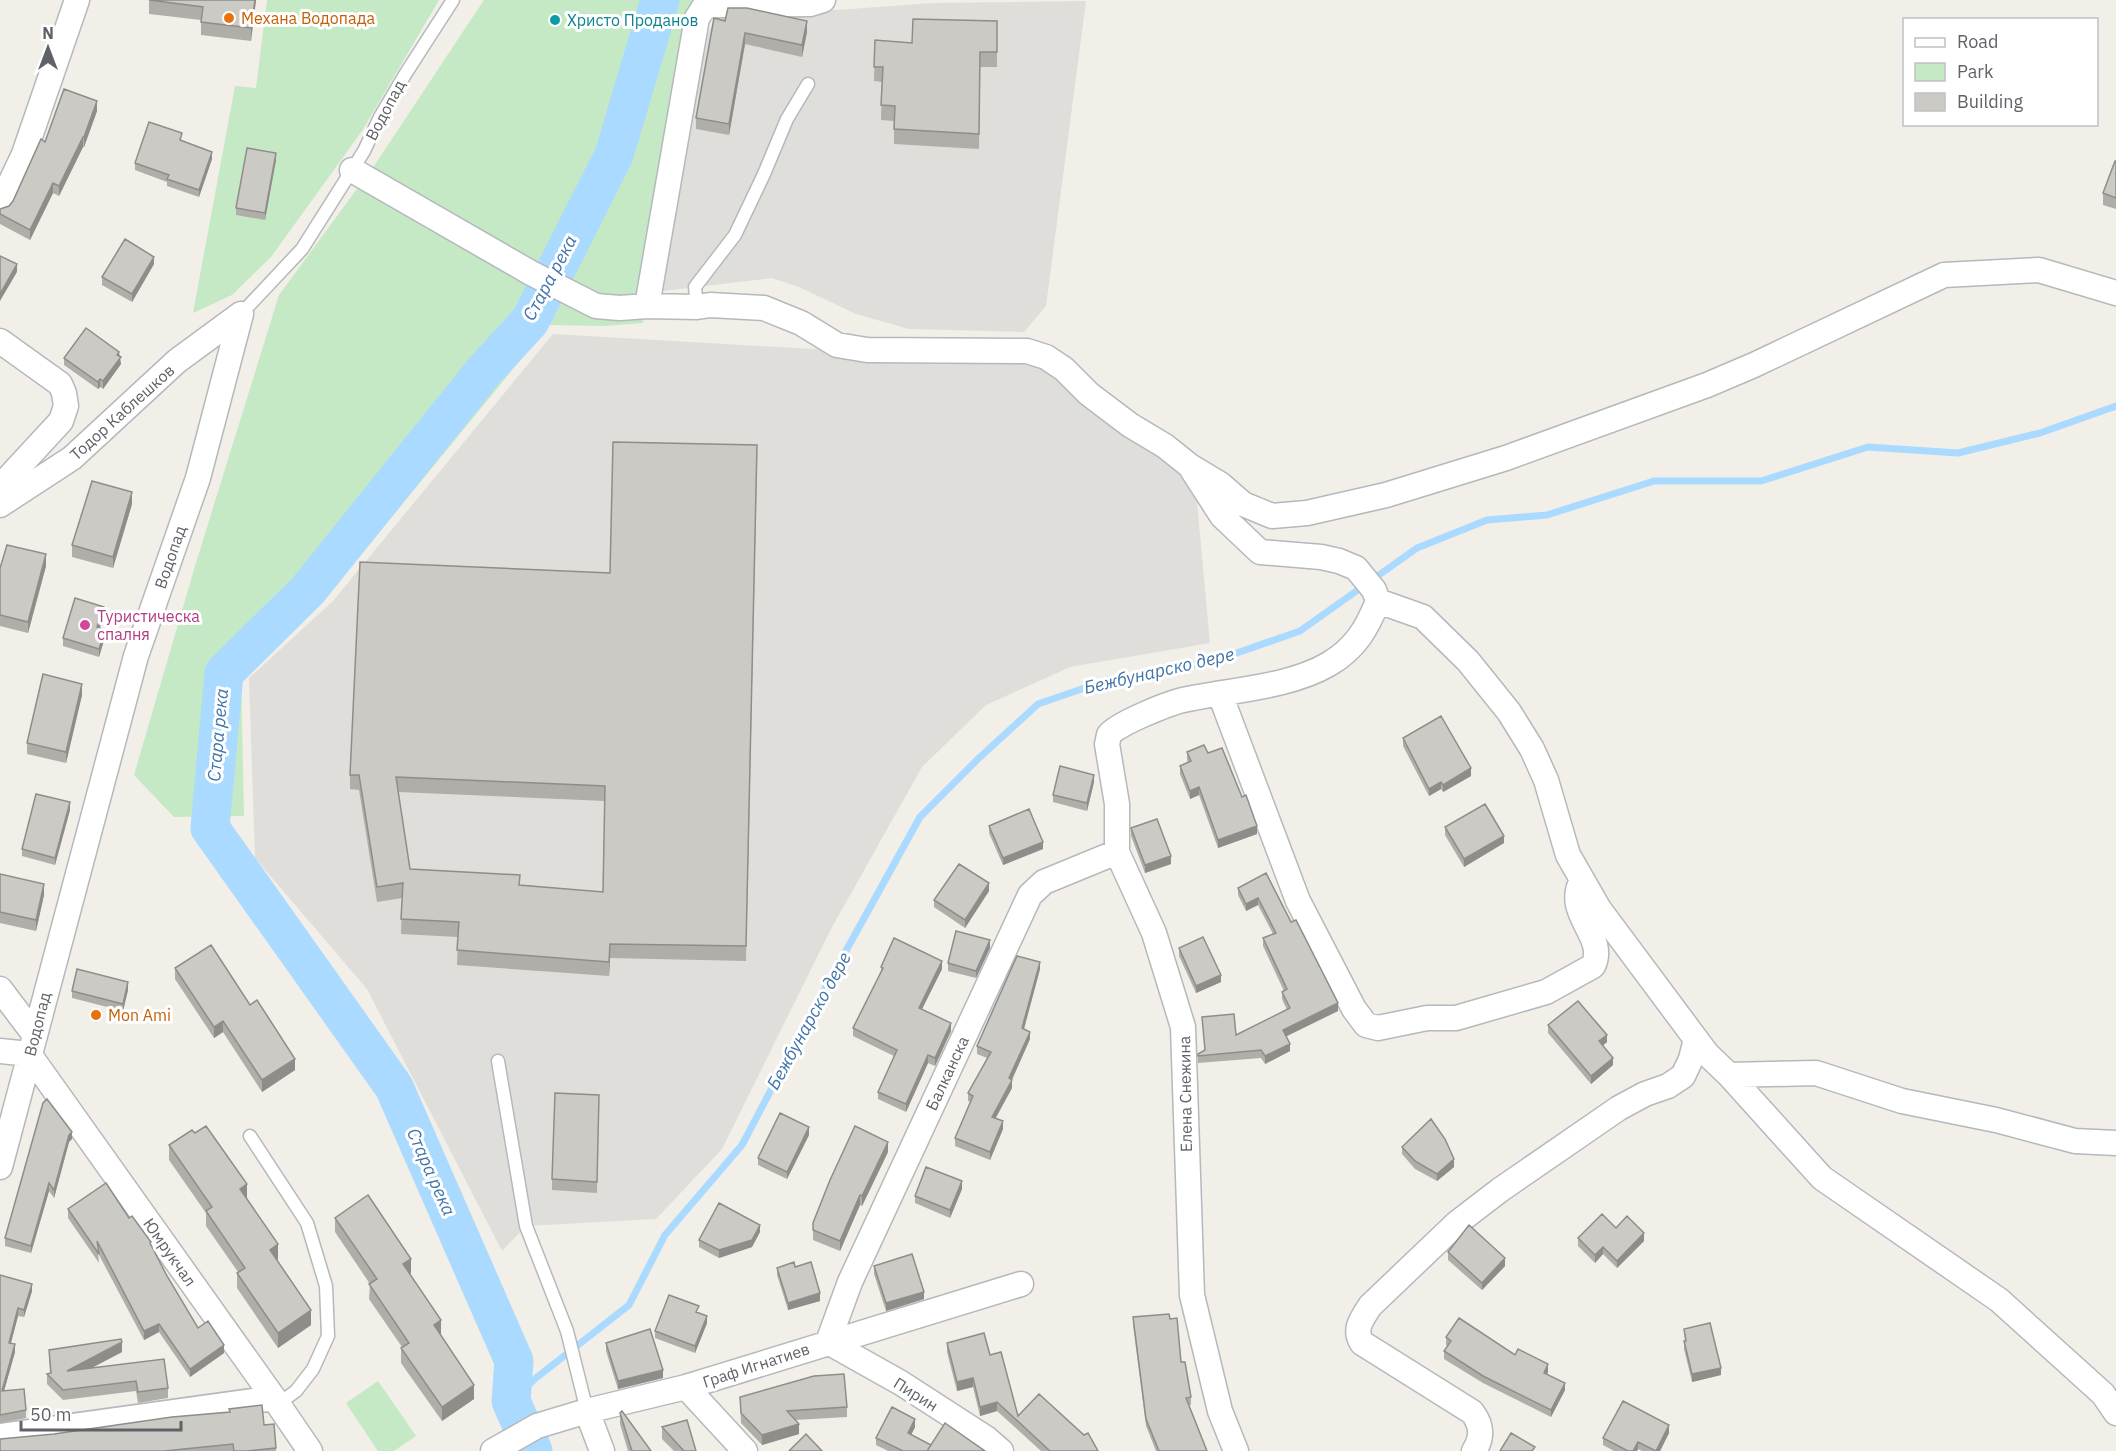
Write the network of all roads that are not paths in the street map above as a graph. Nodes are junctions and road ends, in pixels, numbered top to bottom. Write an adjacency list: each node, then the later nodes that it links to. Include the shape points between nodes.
1 (77, 0): 6 (street, via 24,154)
2 (453, 0): 5 (lane, Водопад, via 406,73)
3 (823, 0): 8 (street, via 810,4 717,5 704,8 697,18)
4 (808, 84): 9 (lane, via 735,236 695,287)
5 (352, 170): 8 (street, via 596,306); 10 (lane, Водопад, via 302,249)
6 (3, 193)
7 (2116, 293): 12 (street, via 2038,270 1944,275 1707,385 1506,459 1386,495 1306,513 1272,516 1243,504)
8 (647, 306): 9 (street)
9 (697, 307): 12 (street, via 764,308 801,323 837,345 867,350 1027,351 1046,357 1089,394)
10 (241, 314): 14 (street, Тодор Каблешков, via 177,361 72,459); 21 (street, Водопад, via 198,478 136,656)
11 (0, 341): 13 (street, via 60,384 66,406 62,422)
12 (1190, 466): 15 (street, via 1222,516 1260,552 1339,561 1356,568)
13 (0, 487)
14 (0, 505)
15 (1376, 595): 16 (street, via 1362,635 1328,665); 18 (street, via 1423,618 1468,660 1509,712 1546,780 1568,855)
16 (1220, 694): 17 (street, Елена Снежина, via 1182,700 1145,714 1109,735); 18 (street, via 1298,901 1366,1025 1378,1028 1427,1018 1456,1018 1546,992 1593,966 1594,943 1577,905 1577,889)
17 (1118, 852): 29 (street, Балканска, via 1044,882 1029,895 850,1282); 40 (street, Елена Снежина, via 1154,933 1183,1027 1192,1295 1220,1411)
18 (1582, 880): 20 (street, via 1599,909)
19 (0, 989): 21 (street, Юмрукчал)
20 (1696, 1039): 24 (street); 41 (street, via 1683,1076 1619,1108 1500,1190 1457,1223 1370,1306 1360,1321 1357,1330 1362,1343 1472,1412 1481,1427)
21 (32, 1044): 22 (street); 27 (street, Водопад); 31 (street, Юмрукчал)
22 (0, 1051)
23 (498, 1061): 32 (lane, via 526,1226 567,1331)
24 (1729, 1075): 26 (street, via 1816,1073 1902,1101 2075,1141); 33 (street, via 1822,1178 1999,1300 2103,1394)
25 (250, 1136): 31 (lane, via 308,1223 326,1286 328,1336 313,1369 296,1391)
26 (2116, 1143)
27 (0, 1167)
28 (1021, 1284): 29 (street, Граф Игнатиев)
29 (828, 1342): 30 (street, Граф Игнатиев); 39 (street, Пирин, via 901,1383)
30 (686, 1387): 32 (street, Граф Игнатиев); 38 (street)
31 (276, 1401): 34 (street); 35 (street, Юмрукчал)
32 (586, 1411): 36 (street, Граф Игнатиев, via 537,1426); 37 (street)
33 (2116, 1413)
34 (0, 1436)
35 (310, 1451)
36 (494, 1451)
37 (602, 1451)
38 (745, 1451)
39 (1001, 1451)
40 (1236, 1451)
41 (1474, 1451)

